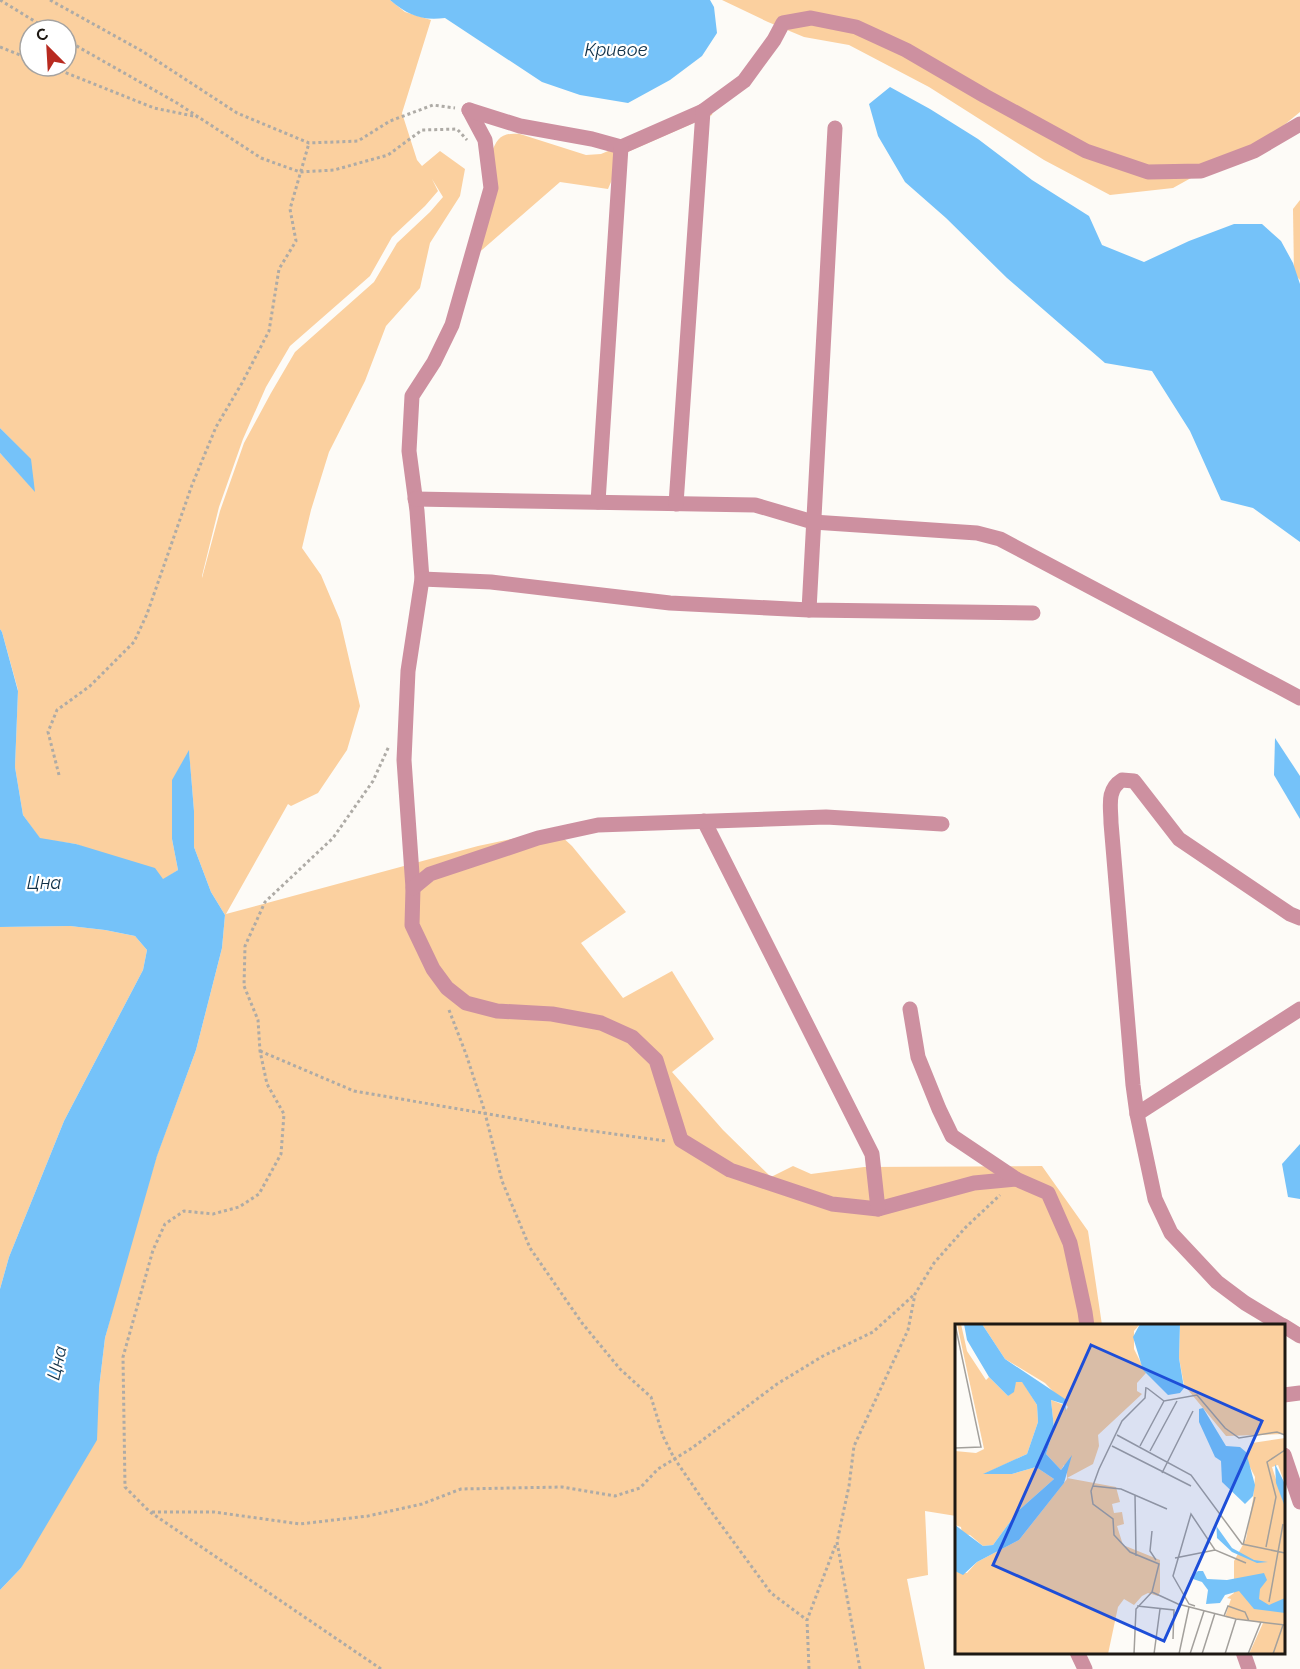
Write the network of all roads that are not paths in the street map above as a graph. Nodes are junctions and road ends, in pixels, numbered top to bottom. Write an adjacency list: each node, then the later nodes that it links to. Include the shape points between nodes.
1 (703, 111): 2 (street, via 744,81 783,23 811,18 856,27 906,50 1086,151 1148,172 1201,171 1254,151); 4 (street); 7 (street)
2 (1300, 124)
3 (835, 128): 8 (street)
4 (621, 147): 5 (street, via 520,126 469,110 485,140 491,188 452,325 412,396 409,451); 6 (street)
5 (415, 499): 6 (street); 9 (street)
6 (598, 502): 7 (street)
7 (676, 504): 8 (street, via 755,505)
8 (813, 522): 10 (street); 12 (street, via 977,533 1000,539)
9 (422, 579): 10 (street, via 491,582 670,603); 15 (street, via 408,671 404,760)
10 (808, 610): 11 (street)
11 (1033, 613)
12 (1300, 698)
13 (704, 821): 14 (street, via 826,817); 15 (street, via 598,825 538,838 430,873); 21 (street, via 872,1155)
14 (942, 824)
15 (413, 888): 21 (street, via 412,925 433,969 447,988 466,1003 498,1011 552,1014 601,1023 632,1037 656,1060 681,1140 730,1170 832,1204)
16 (1300, 918): 19 (street, via 1179,839 1134,781 1122,780 1112,788 1113,847)
17 (910, 1009): 20 (street, via 918,1057 952,1136)
18 (1300, 1009): 19 (street)
19 (1137, 1114): 23 (street, via 1155,1199 1171,1233 1217,1282)
20 (1016, 1179): 21 (street, via 974,1183); 22 (street, via 1048,1193 1070,1243)
21 (878, 1209)
22 (1087, 1324)
23 (1280, 1324)
24 (1285, 1327): 25 (street)
25 (1300, 1336)
26 (1300, 1393): 27 (street)
27 (1285, 1395)
28 (1285, 1458): 29 (street)
29 (1300, 1502)
30 (1078, 1654): 32 (street)
31 (1243, 1654): 33 (street)
32 (1085, 1669)
33 (1249, 1669)

